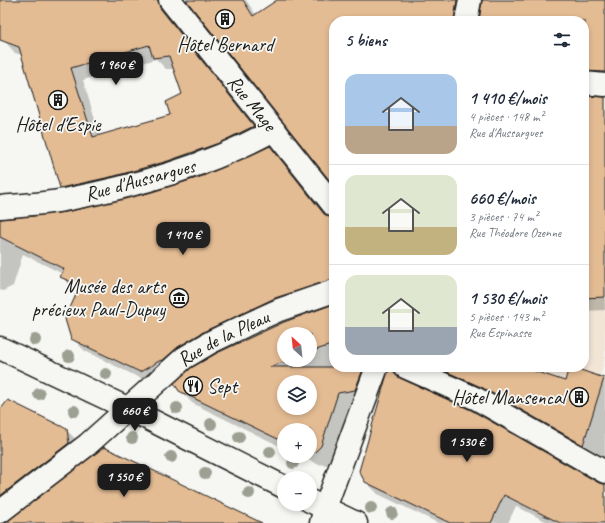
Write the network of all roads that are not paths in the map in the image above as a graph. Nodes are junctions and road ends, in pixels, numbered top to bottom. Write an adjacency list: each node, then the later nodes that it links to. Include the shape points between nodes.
1 (170, 0): 6 (street, Rue Mage)
2 (470, 0): 3 (street)
3 (467, 16)
4 (589, 84): 5 (street)
5 (605, 85)
6 (274, 130): 7 (street, Rue Mage); 8 (street, Rue d'Aussargues, via 256,141 198,166 63,200)
7 (329, 200)
8 (0, 207)
9 (329, 293): 13 (street, Rue de la Pleau, via 279,310 211,342 173,367 153,388)
10 (0, 348): 13 (street)
11 (375, 372): 16 (street)
12 (416, 372): 14 (street, via 477,399)
13 (127, 408): 15 (street); 17 (street, Rue de la Pleau, via 87,444)
14 (605, 472)
15 (277, 483)
16 (319, 511): 18 (street)
17 (0, 512)
18 (356, 523)

